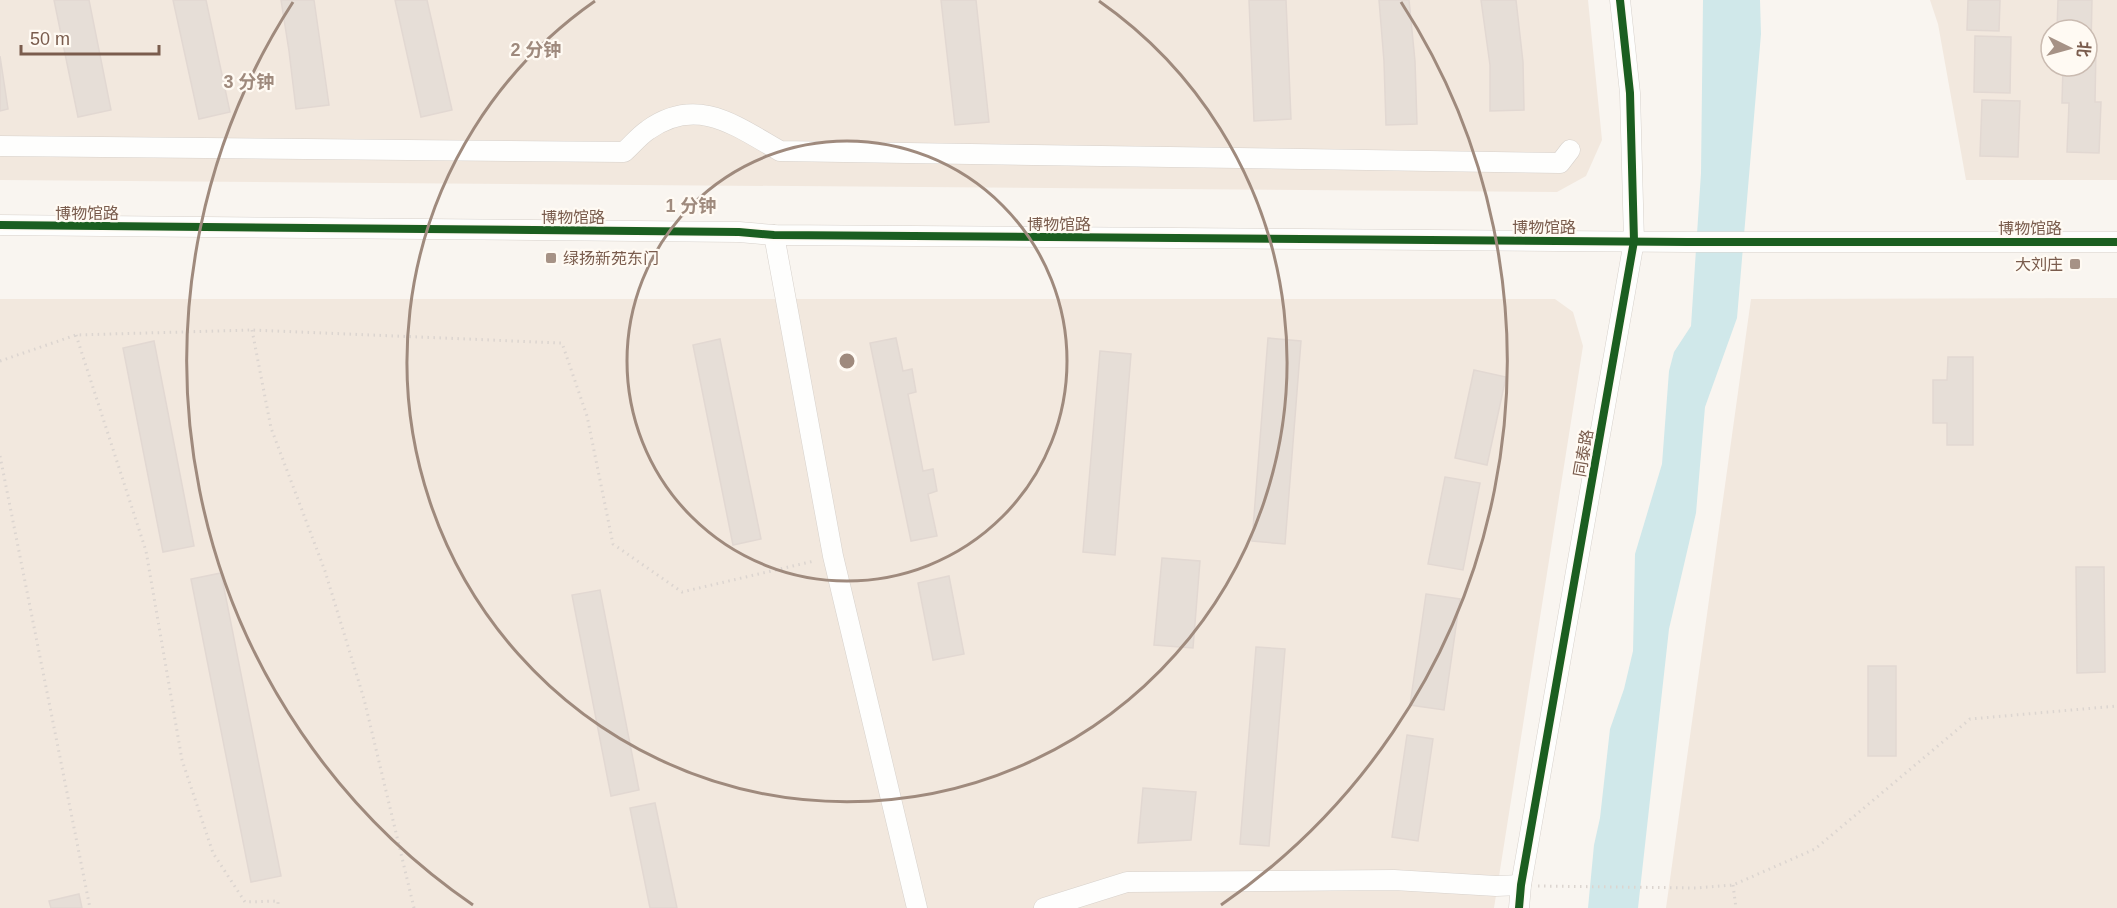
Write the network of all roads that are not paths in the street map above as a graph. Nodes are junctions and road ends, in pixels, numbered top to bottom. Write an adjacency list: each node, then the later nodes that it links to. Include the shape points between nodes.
1 (1620, 0): 6 (street, 同泰路, via 1630,93)
2 (0, 146): 3 (street, via 624,152 647,130 672,117 699,113 728,121 780,151 1560,163)
3 (1570, 150)
4 (0, 225): 5 (street, 博物馆路)
5 (774, 235): 6 (street, 博物馆路); 9 (street, via 833,556)
6 (1634, 241): 7 (street, 博物馆路); 8 (street, 同泰路)
7 (2117, 242)
8 (1521, 885): 10 (street, via 1394,880 1126,882); 11 (street, 同泰路)
9 (918, 908)
10 (1044, 908)
11 (1519, 908)

